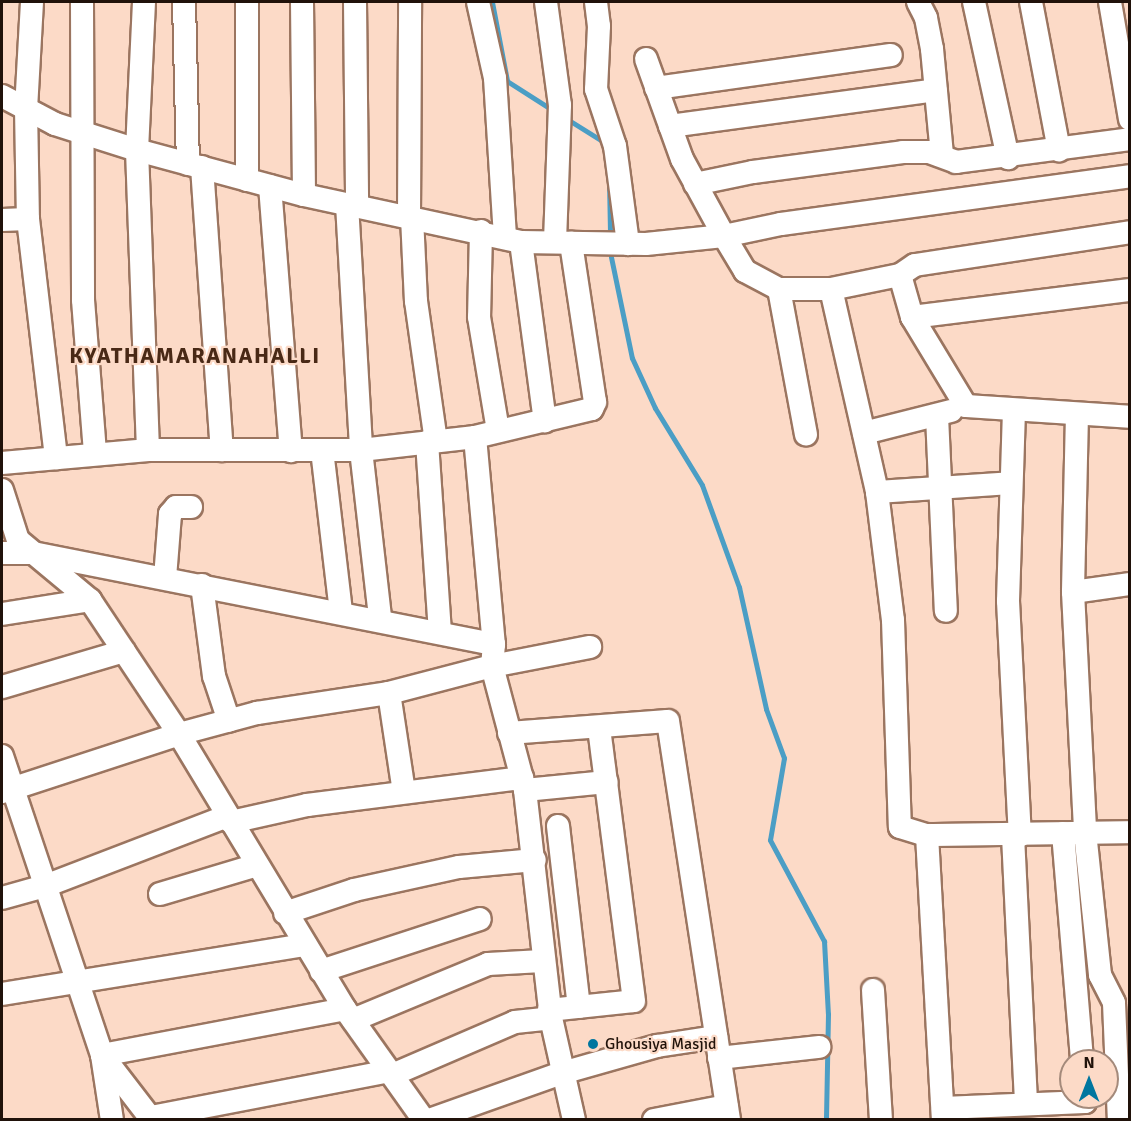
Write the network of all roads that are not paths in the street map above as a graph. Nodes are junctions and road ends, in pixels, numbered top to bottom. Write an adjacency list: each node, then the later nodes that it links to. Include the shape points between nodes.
1 (32, 2): 21 (street)
2 (82, 2): 24 (street)
3 (144, 2): 27 (street)
4 (184, 2): 30 (street)
5 (247, 2): 32 (street)
6 (302, 2): 36 (street)
7 (355, 2): 37 (street)
8 (411, 2): 38 (street)
9 (478, 2): 44 (street, via 495,78)
10 (546, 2): 45 (street, via 560,114)
11 (596, 2): 46 (street, via 596,89 615,146)
12 (918, 2): 19 (street, via 926,18)
13 (974, 2): 29 (street)
14 (1031, 2): 26 (street)
15 (1110, 2): 22 (street)
16 (891, 55): 18 (street)
17 (645, 58): 18 (street)
18 (656, 88): 23 (street)
19 (936, 90): 23 (street); 28 (street)
20 (2, 96): 21 (street)
21 (26, 108): 24 (street); 39 (street)
22 (1130, 119)
23 (670, 126): 34 (street)
24 (81, 132): 27 (street); 68 (street, via 83,300)
25 (1130, 139): 26 (street)
26 (1068, 149): 29 (street); 33 (street)
27 (137, 150): 30 (street); 63 (street)
28 (942, 155): 29 (street, via 956,162); 34 (street, via 903,152 753,172)
29 (1008, 158)
30 (195, 166): 32 (street); 64 (street)
31 (1130, 176): 33 (street)
32 (247, 180): 35 (street)
33 (1082, 183): 43 (street, via 781,224)
34 (695, 184): 43 (street)
35 (270, 186): 36 (street); 67 (street)
36 (304, 195): 37 (street)
37 (352, 205): 38 (street); 66 (street)
38 (410, 216): 41 (street); 62 (street)
39 (28, 219): 40 (street); 69 (street)
40 (2, 220)
41 (481, 231): 44 (street); 58 (street, via 479,317)
42 (1130, 231): 47 (street, via 915,265)
43 (724, 236): 46 (street); 48 (street, via 745,271)
44 (513, 239): 45 (street); 57 (street)
45 (563, 243): 46 (street); 57 (street, via 595,406)
46 (628, 244)
47 (900, 275): 49 (street); 51 (street)
48 (779, 289): 49 (street); 60 (street)
49 (831, 289): 59 (street)
50 (1130, 290): 51 (street)
51 (912, 317): 52 (street)
52 (966, 406): 53 (street); 55 (street)
53 (1014, 410): 54 (street); 71 (street)
54 (1077, 414): 56 (street); 81 (street)
55 (938, 416): 59 (street); 72 (street)
56 (1130, 417)
57 (546, 421): 58 (street)
58 (498, 430): 61 (street)
59 (864, 433): 74 (street)
60 (806, 435)
61 (475, 437): 62 (street); 90 (street)
62 (432, 441): 66 (street); 87 (street)
63 (148, 450): 64 (street); 68 (street)
64 (222, 450): 67 (street)
65 (322, 450): 66 (street); 67 (street); 83 (street)
66 (361, 450): 86 (street)
67 (291, 451)
68 (95, 454): 69 (street)
69 (56, 458): 70 (street)
70 (2, 463)
71 (1011, 483): 72 (street); 107 (street, via 1008,601)
72 (940, 487): 74 (street); 84 (street)
73 (2, 490): 77 (street, via 18,540)
74 (877, 492): 106 (street, via 893,620 900,827)
75 (191, 507): 78 (street, via 176,507 170,514)
76 (2, 553): 77 (street)
77 (33, 553): 78 (street); 82 (street)
78 (165, 578): 80 (street)
79 (1130, 584): 81 (street)
80 (202, 585): 83 (street); 93 (street, via 214,676)
81 (1072, 592): 105 (street)
82 (90, 600): 85 (street); 89 (street)
83 (341, 611): 86 (street)
84 (946, 611)
85 (2, 614)
86 (380, 618): 87 (street)
87 (440, 631): 90 (street)
88 (590, 647): 90 (street)
89 (124, 651): 91 (street); 96 (street)
90 (493, 655): 92 (street); 95 (street)
91 (2, 687)
92 (388, 693): 93 (street); 101 (street)
93 (229, 721): 96 (street)
94 (599, 727): 95 (street); 98 (street); 124 (street, via 668,721)
95 (509, 733): 99 (street)
96 (179, 734): 100 (street); 102 (street)
97 (2, 756): 100 (street)
98 (607, 782): 99 (street); 121 (street, via 634,1001)
99 (524, 784): 101 (street); 108 (street)
100 (7, 791): 110 (street)
101 (404, 792): 102 (street)
102 (229, 819): 109 (street); 110 (street)
103 (558, 826): 121 (street)
104 (1130, 832): 105 (street)
105 (1074, 833): 107 (street); 126 (street); 141 (street, via 1100,975 1114,1003)
106 (927, 835): 107 (street); 133 (street)
107 (1016, 836): 131 (street)
108 (535, 860): 113 (street, via 459,867 354,890); 116 (street)
109 (257, 865): 111 (street); 113 (street)
110 (45, 886): 112 (street); 118 (street)
111 (160, 894)
112 (2, 898)
113 (285, 913): 115 (street)
114 (480, 919): 117 (street)
115 (305, 945): 117 (street); 118 (street)
116 (542, 961): 122 (street); 123 (street, via 488,964)
117 (321, 971): 123 (street)
118 (78, 982): 120 (street); 127 (street)
119 (873, 990): 140 (street)
120 (2, 994)
121 (579, 1007): 122 (street)
122 (550, 1014): 128 (street, via 515,1022); 129 (street)
123 (349, 1015): 127 (street); 128 (street)
124 (718, 1047): 125 (street); 129 (street, via 657,1046); 132 (street)
125 (819, 1047)
126 (1082, 1049)
127 (102, 1055): 134 (street); 135 (street)
128 (390, 1073): 134 (street); 136 (street)
129 (562, 1073): 137 (street); 138 (street)
130 (1059, 1102): 131 (street)
131 (1026, 1103): 133 (street)
132 (728, 1113): 139 (street)
133 (943, 1114)
134 (151, 1118)
135 (112, 1119)
136 (424, 1119)
137 (429, 1119)
138 (574, 1119)
139 (654, 1119)
140 (881, 1119)
141 (1119, 1119)

